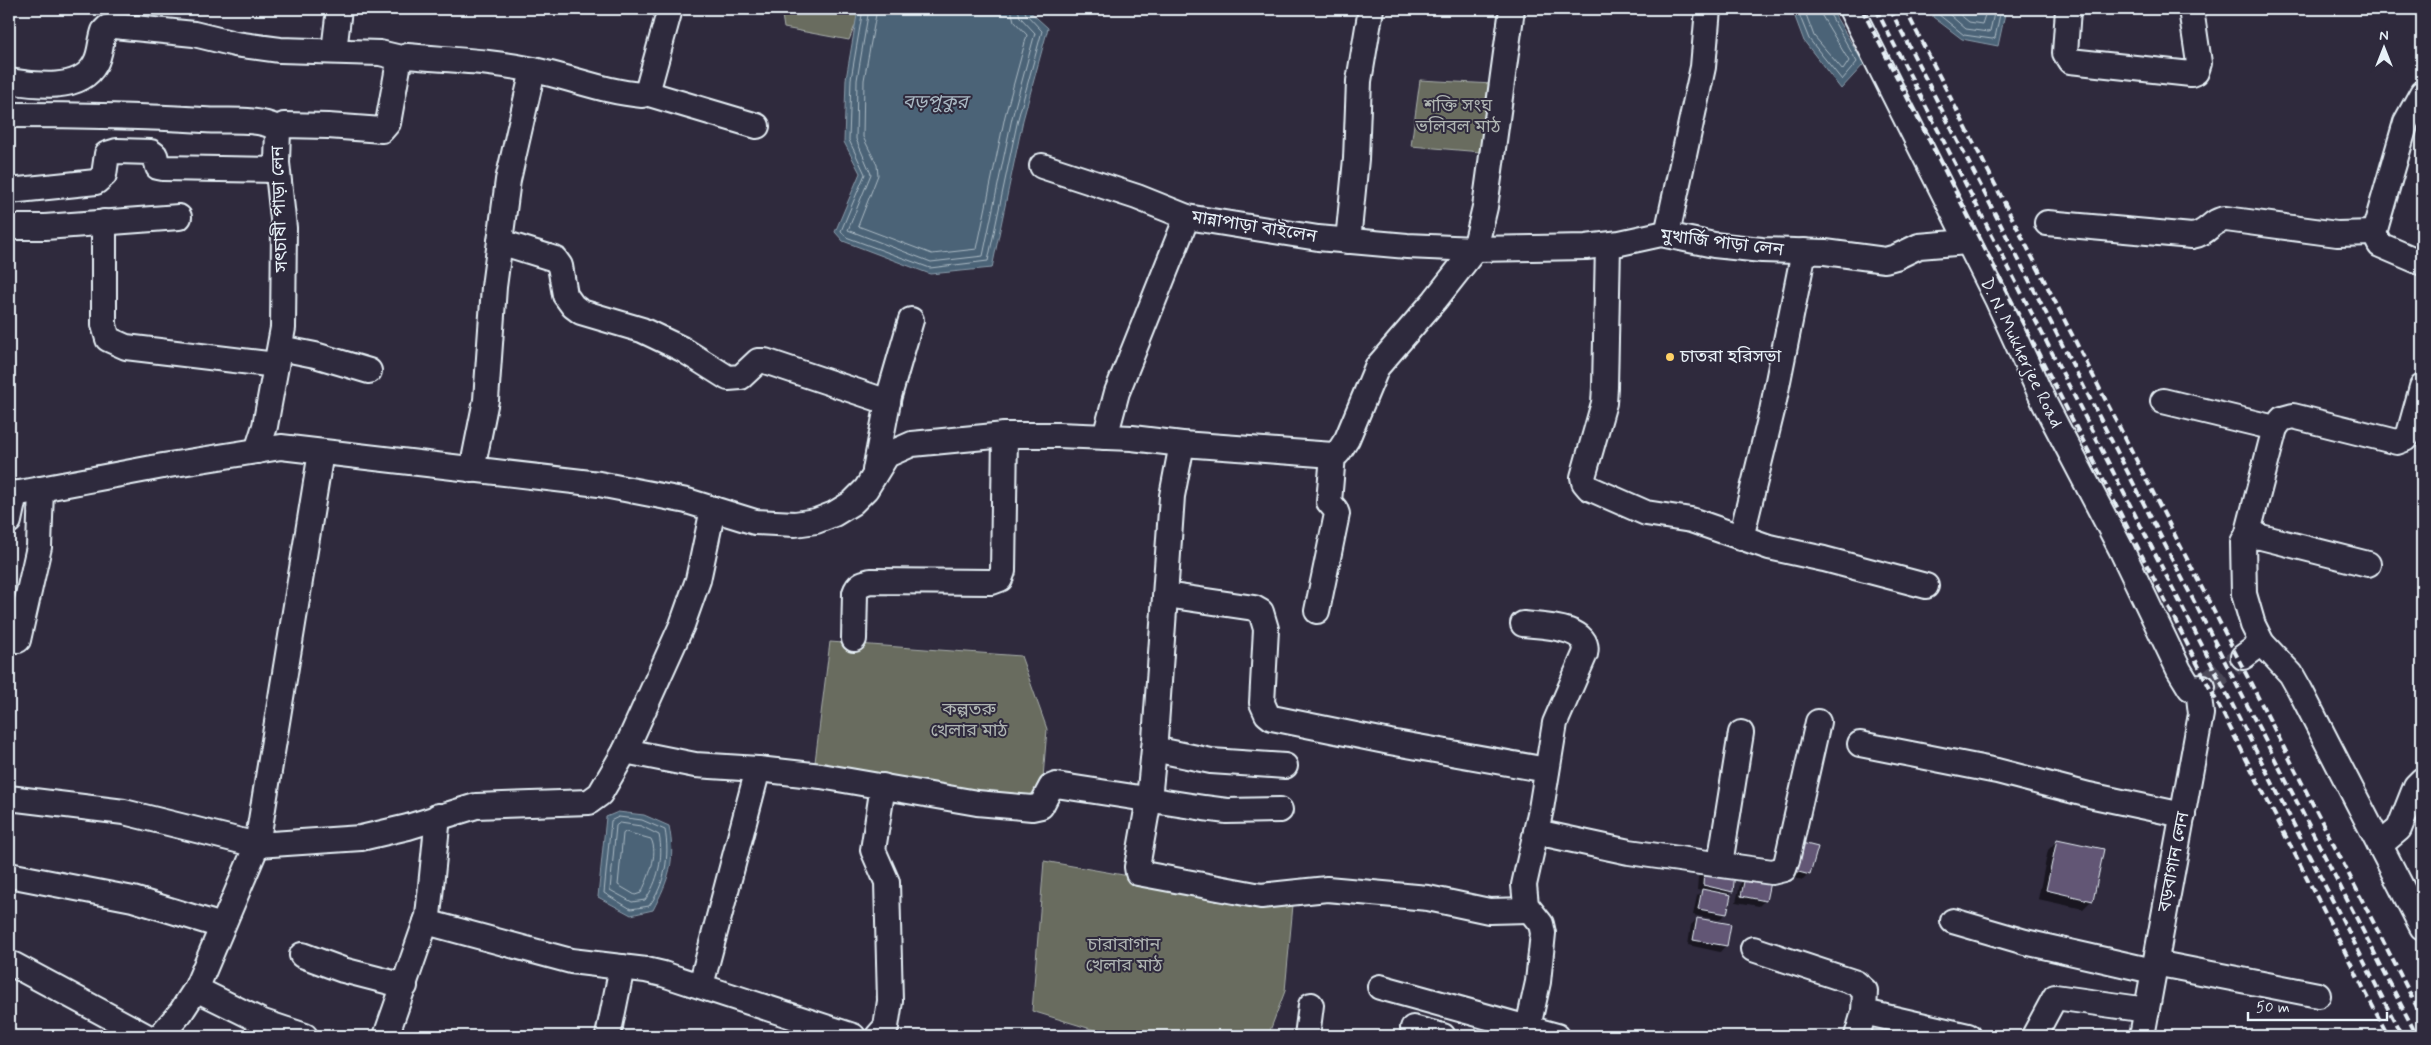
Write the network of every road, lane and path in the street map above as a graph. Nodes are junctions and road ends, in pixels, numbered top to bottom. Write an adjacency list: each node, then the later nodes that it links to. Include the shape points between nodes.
1 (339, 9): 9 (street)
2 (670, 9): 13 (street)
3 (1370, 9): 28 (street, via 1359,81)
4 (1512, 9): 32 (street, via 1485,207)
5 (1708, 9): 27 (street, via 1703,67)
6 (1851, 9): 30 (street, D. N. Mukherjee Road)
7 (2068, 9): 8 (street, via 2065,53 2070,61 2192,74 2200,63)
8 (2191, 9)
9 (334, 51): 10 (street, via 380,53); 12 (street, via 280,50 194,34 114,26 104,31 96,63 82,78 62,84)
10 (401, 58): 11 (street, via 444,59); 17 (street, সৎচাষী পাড়া লেন, via 388,123 382,130 284,125)
11 (533, 70): 13 (street, via 618,93 642,95); 29 (street, via 508,180)
12 (9, 81)
13 (646, 92): 16 (street)
14 (2422, 93): 26 (street, via 2406,122)
15 (9, 115): 17 (street, via 252,120)
16 (757, 126)
17 (278, 128): 19 (street, সৎচাষী পাড়া লেন)
18 (1042, 166): 22 (street, মান্নাপাড়া বাইলেন)
19 (277, 170): 20 (street, via 163,168 158,166 155,154 151,152 117,151 107,154 104,175 96,182); 36 (street, সৎচাষী পাড়া লেন, via 284,228 284,315)
20 (9, 190)
21 (179, 217): 23 (street)
22 (1187, 217): 28 (street, মান্নাপাড়া বাইলেন); 43 (street, via 1117,392)
23 (104, 222): 25 (street); 36 (street, via 104,325 108,339 126,347)
24 (2047, 223): 26 (street, via 2192,236 2202,234 2214,222 2226,219 2337,234)
25 (9, 227)
26 (2374, 233): 34 (street, via 2380,244)
27 (1667, 234): 31 (street, মুখার্জি পাড়া লেন); 33 (street, মুখার্জি পাড়া লেন, via 1701,244)
28 (1348, 240): 32 (street, মান্নাপাড়া বাইলেন)
29 (500, 242): 40 (street, via 555,259 560,266 565,295 584,313 662,338 728,378 741,377 765,360); 48 (street, via 486,400)
30 (1967, 242): 33 (street, মুখার্জি পাড়া লেন, via 1919,246 1885,260); 65 (street, D. N. Mukherjee Road, via 2179,670 2190,687)
31 (1608, 245): 32 (street, মুখার্জি পাড়া লেন); 55 (street, via 1604,403 1587,458 1584,482 1589,488 1646,513 1691,520)
32 (1475, 249): 47 (street, via 1377,367 1347,439)
33 (1804, 251): 55 (street, via 1772,411)
34 (2422, 263)
35 (911, 320): 40 (street)
36 (278, 356): 37 (street, via 315,355); 45 (street, সৎচাষী পাড়া লেন)
37 (369, 371)
38 (2422, 387): 41 (street, via 2409,434 2402,442 2293,416 2282,419)
39 (2163, 401): 41 (street)
40 (888, 402): 49 (street)
41 (2275, 428): 54 (street)
42 (1005, 434): 43 (street); 49 (street, via 903,446 887,455); 61 (street, via 1003,572 1000,578 992,582 863,582 855,593)
43 (1105, 437): 44 (street)
44 (1182, 444): 47 (street); 58 (street, via 1172,496)
45 (257, 451): 46 (street, via 281,447); 50 (street)
46 (321, 452): 48 (street); 82 (street)
47 (1333, 455): 59 (street, via 1328,502 1337,514)
48 (472, 470): 52 (street, via 598,484)
49 (875, 474): 52 (street, via 852,503 816,521 764,523)
50 (41, 488): 51 (street); 62 (street, via 38,548)
51 (12, 494): 53 (street)
52 (713, 509): 70 (street, via 692,602)
53 (9, 521)
54 (2247, 536): 56 (street); 63 (street, via 2243,542 2244,594)
55 (1741, 538): 57 (street, via 1769,548 1824,558)
56 (2368, 564)
57 (1926, 586)
58 (1166, 595): 69 (street); 73 (street, via 1254,608 1261,612 1266,628 1262,703 1272,718)
59 (1318, 611)
60 (1523, 624): 73 (street, via 1573,632 1586,645 1555,723)
61 (854, 639)
62 (18, 640)
63 (2262, 643): 64 (street); 83 (street, via 2291,674)
64 (2243, 657)
65 (2201, 687): 80 (street, বড়বাগান লেন, via 2201,714)
66 (1818, 722): 84 (street, via 1784,869 1772,872)
67 (1741, 733): 84 (street)
68 (1860, 744): 80 (street, via 1997,771)
69 (1154, 750): 71 (street, via 1211,760); 77 (street)
70 (625, 751): 72 (street, via 695,765); 79 (street, via 600,794 589,802 476,806)
71 (1285, 766)
72 (758, 768): 75 (street); 96 (street)
73 (1548, 770): 81 (street)
74 (2422, 780): 83 (street, via 2416,786 2399,829)
75 (883, 786): 77 (street, via 977,803 1032,808 1041,806 1051,787 1056,785); 112 (street, via 873,850 887,882 889,1014 886,1027)
76 (9, 798): 82 (street, via 124,812)
77 (1149, 799): 78 (street, via 1227,811); 86 (street, via 1137,867 1141,874 1261,896 1327,888 1428,898 1489,911)
78 (1280, 810)
79 (438, 816): 82 (street, via 361,838); 88 (street)
80 (2183, 816): 95 (street, বড়বাগান লেন)
81 (1536, 832): 84 (street, via 1629,852); 86 (street, via 1524,885)
82 (257, 845): 89 (street)
83 (2380, 845): 90 (street)
84 (1720, 864)
85 (9, 875): 89 (street, via 133,899)
86 (1528, 910): 105 (street, via 1541,924 1543,933 1538,982)
87 (1954, 921): 95 (street, via 2025,942)
88 (426, 922): 94 (street, via 546,956); 97 (street)
89 (222, 926): 99 (street)
90 (2422, 927)
91 (1753, 949): 103 (street, via 1856,983 1866,991)
92 (302, 954): 97 (street, via 349,972)
93 (14, 965): 106 (street)
94 (622, 967): 96 (street, via 664,974); 110 (street)
95 (2154, 967): 100 (street); 102 (street, বড়বাগান লেন)
96 (701, 985): 111 (street)
97 (405, 986): 109 (street)
98 (1380, 987): 105 (street)
99 (196, 989): 107 (street); 108 (street, via 263,1022)
100 (2318, 995)
101 (1311, 1005): 113 (street)
102 (2146, 1010): 118 (street, via 2055,997); 119 (street, বড়বাগান লেন)
103 (1864, 1012): 116 (street); 117 (street)
104 (1413, 1028): 114 (street)
105 (1527, 1033): 115 (street)
106 (146, 1036)
107 (160, 1036)
108 (305, 1036)
109 (386, 1036)
110 (608, 1036)
111 (853, 1036)
112 (878, 1036)
113 (1307, 1036)
114 (1443, 1036)
115 (1557, 1036)
116 (1857, 1036)
117 (1968, 1036)
118 (2034, 1036)
119 (2142, 1036)

